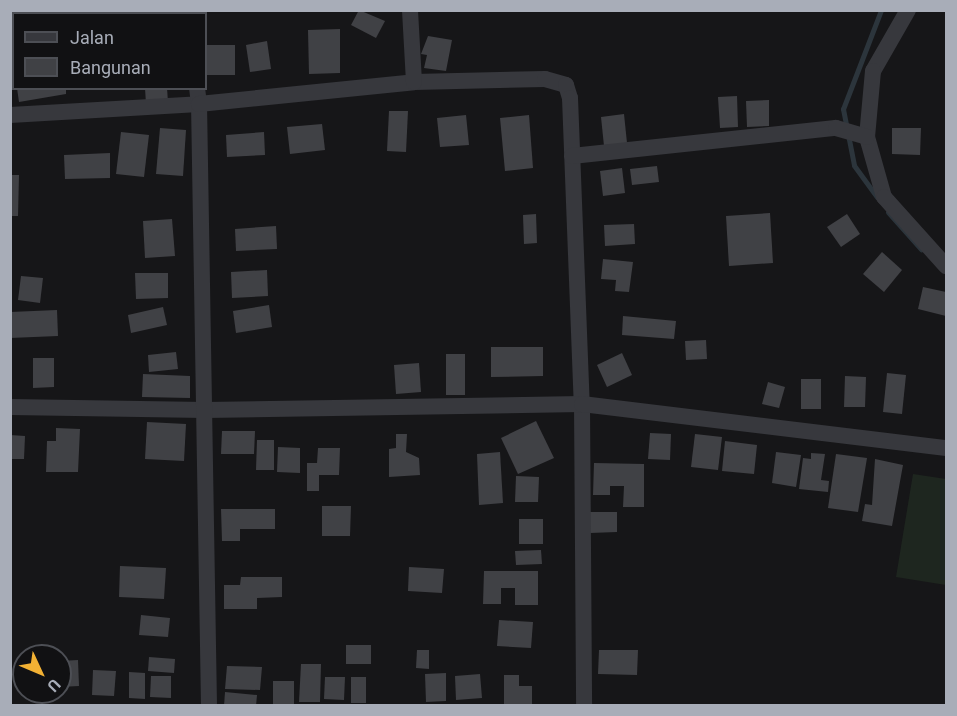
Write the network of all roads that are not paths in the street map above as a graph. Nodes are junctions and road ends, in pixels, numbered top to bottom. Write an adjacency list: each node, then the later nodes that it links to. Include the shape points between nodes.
1 (410, 10): 3 (street)
2 (908, 10): 6 (street, via 873,70)
3 (414, 82): 4 (street); 7 (street, via 558,81 570,98)
4 (198, 96): 5 (street); 11 (street)
5 (10, 116)
6 (862, 135): 7 (street, via 836,128); 8 (street, via 884,197)
7 (572, 156): 9 (street)
8 (946, 266)
9 (582, 404): 11 (street); 12 (street); 14 (street)
10 (10, 407): 11 (street)
11 (205, 410): 13 (street)
12 (946, 448)
13 (209, 705)
14 (584, 705)

